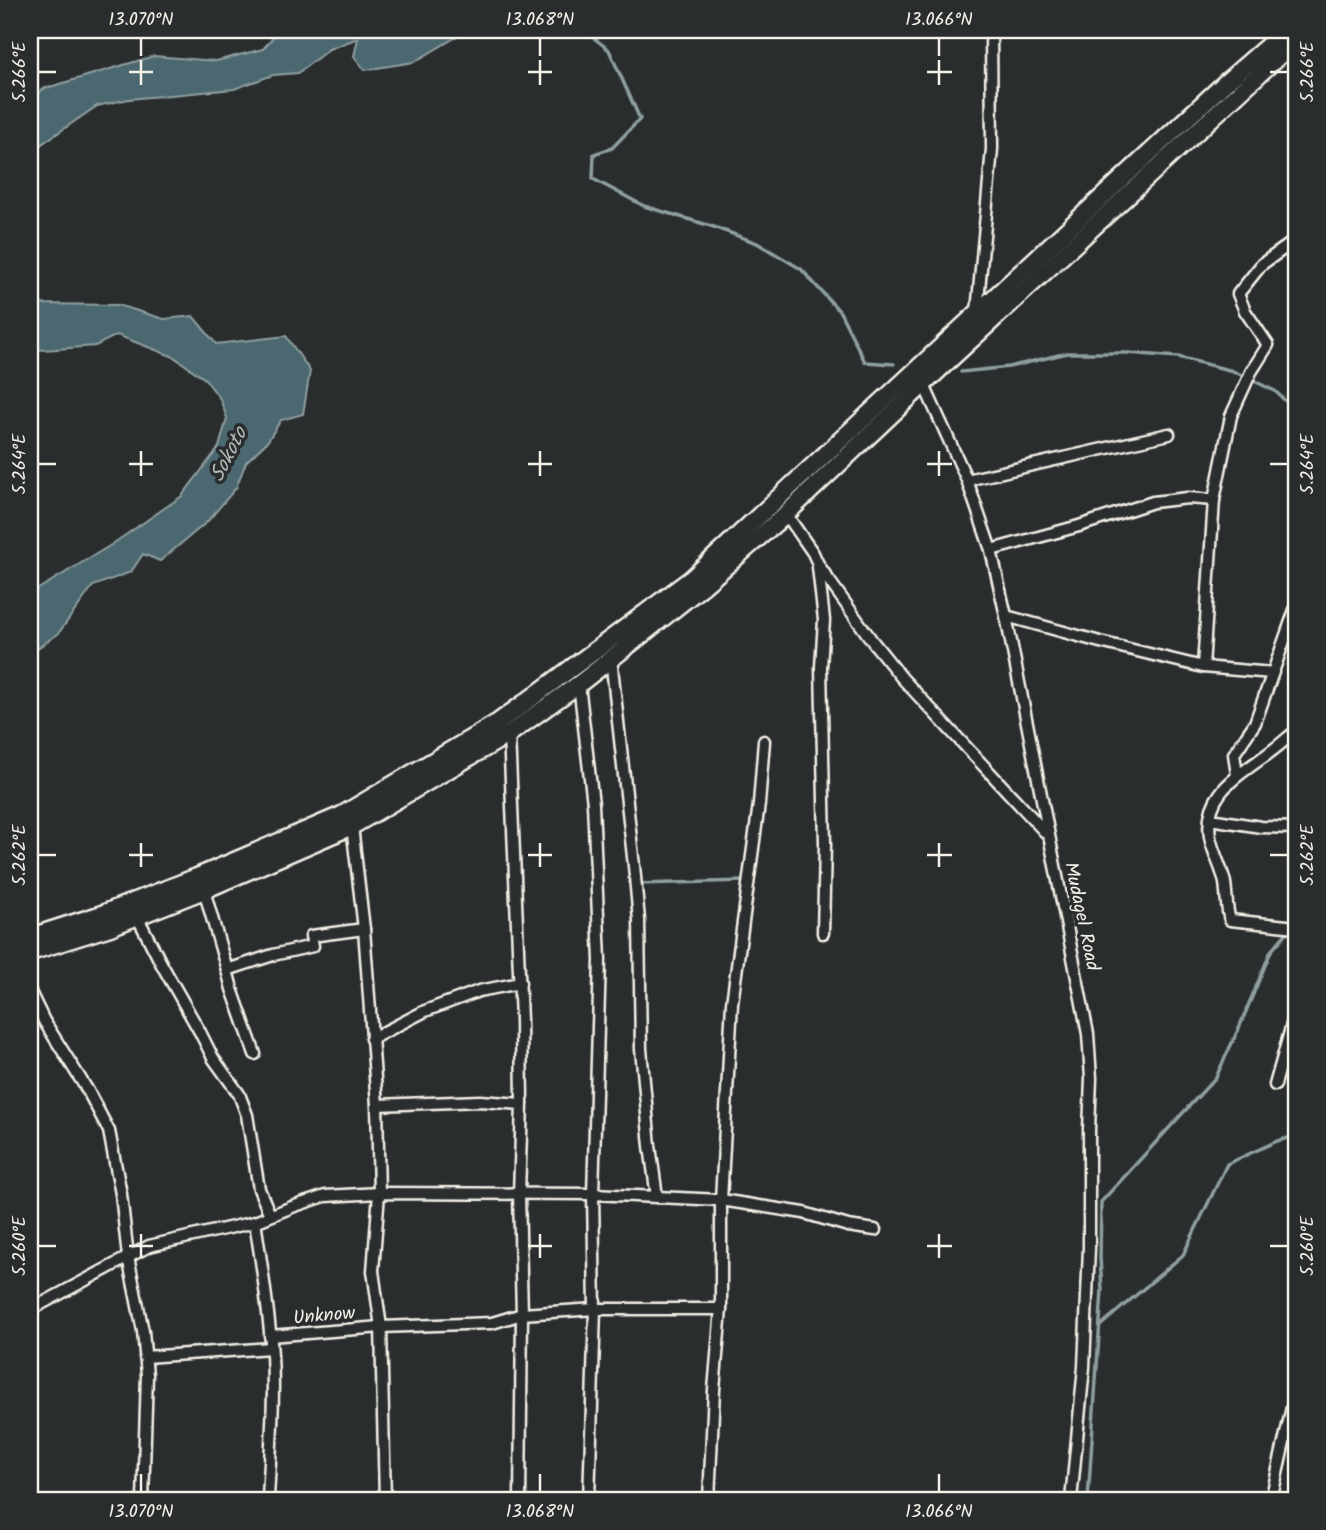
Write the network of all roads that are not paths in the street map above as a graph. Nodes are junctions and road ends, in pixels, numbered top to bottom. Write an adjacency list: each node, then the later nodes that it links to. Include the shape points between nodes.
1 (991, 30): 5 (street, via 992,149)
2 (1286, 30): 5 (main road)
3 (1296, 40): 6 (main road)
4 (1296, 240): 10 (street, via 1262,264 1238,295 1268,345 1231,416)
5 (977, 314): 7 (main road)
6 (924, 385): 7 (street); 9 (street, Mudagel Road); 11 (main road)
7 (897, 387): 35 (main road, via 691,579 497,723 342,815 126,905)
8 (1169, 433): 9 (street)
9 (967, 480): 12 (street, Mudagel Road)
10 (1214, 500): 12 (street, via 1153,502); 19 (street)
11 (786, 514): 13 (street); 18 (main road)
12 (991, 550): 15 (street, Mudagel Road)
13 (818, 564): 29 (street, via 902,678); 34 (street, via 824,620)
14 (1296, 607): 16 (street)
15 (1006, 616): 19 (street); 29 (street, Mudagel Road)
16 (1284, 639): 17 (street); 20 (street)
17 (1296, 643)
18 (611, 657): 21 (main road); 49 (street, via 639,920 641,1049)
19 (1203, 667): 20 (street)
20 (1272, 673): 25 (street, via 1255,723 1234,754)
21 (579, 684): 23 (main road); 48 (street, via 593,804 600,960)
22 (1296, 732): 25 (street)
23 (509, 734): 27 (main road); 38 (street)
24 (764, 741): 50 (street, via 732,1003)
25 (1237, 775): 26 (street, via 1213,804)
26 (1210, 819): 28 (street); 32 (street, via 1230,920)
27 (352, 825): 30 (main road); 33 (street)
28 (1296, 828)
29 (1048, 835): 70 (street, Mudagel Road, via 1088,1034 1091,1079 1084,1367)
30 (204, 890): 31 (main road); 37 (street)
31 (137, 916): 36 (main road); 51 (street, via 213,1058 239,1094 247,1115 259,1189)
32 (1296, 927)
33 (364, 929): 37 (street, via 311,936 313,946); 41 (street)
34 (823, 933)
35 (30, 937)
36 (30, 952)
37 (227, 970): 42 (street)
38 (520, 983): 41 (street, via 479,991 425,1011); 44 (street)
39 (30, 992): 54 (street, via 109,1132)
40 (1296, 1010): 43 (street)
41 (371, 1039): 45 (street)
42 (255, 1054)
43 (1275, 1085)
44 (522, 1104): 45 (street); 47 (street)
45 (377, 1105): 46 (street)
46 (379, 1193): 47 (street); 51 (street, via 325,1196); 59 (street, via 373,1271)
47 (519, 1194): 48 (street); 58 (street)
48 (593, 1195): 49 (street); 55 (street)
49 (657, 1197): 50 (street)
50 (721, 1200): 53 (street); 57 (street)
51 (270, 1215): 52 (street)
52 (255, 1222): 54 (street, via 149,1246); 60 (street)
53 (875, 1230)
54 (128, 1257): 56 (street); 62 (street)
55 (595, 1308): 57 (street, Unknow); 58 (street, Unknow); 68 (street)
56 (30, 1310)
57 (721, 1310): 69 (street)
58 (522, 1314): 59 (street, Unknow, via 492,1323); 67 (street)
59 (381, 1326): 60 (street, Unknow); 66 (street)
60 (270, 1336): 61 (street)
61 (271, 1348): 62 (street); 65 (street)
62 (145, 1357): 64 (street)
63 (1296, 1390): 71 (street)
64 (143, 1500)
65 (268, 1500)
66 (385, 1500)
67 (520, 1500)
68 (589, 1500)
69 (709, 1500)
70 (1071, 1500)
71 (1271, 1500)

